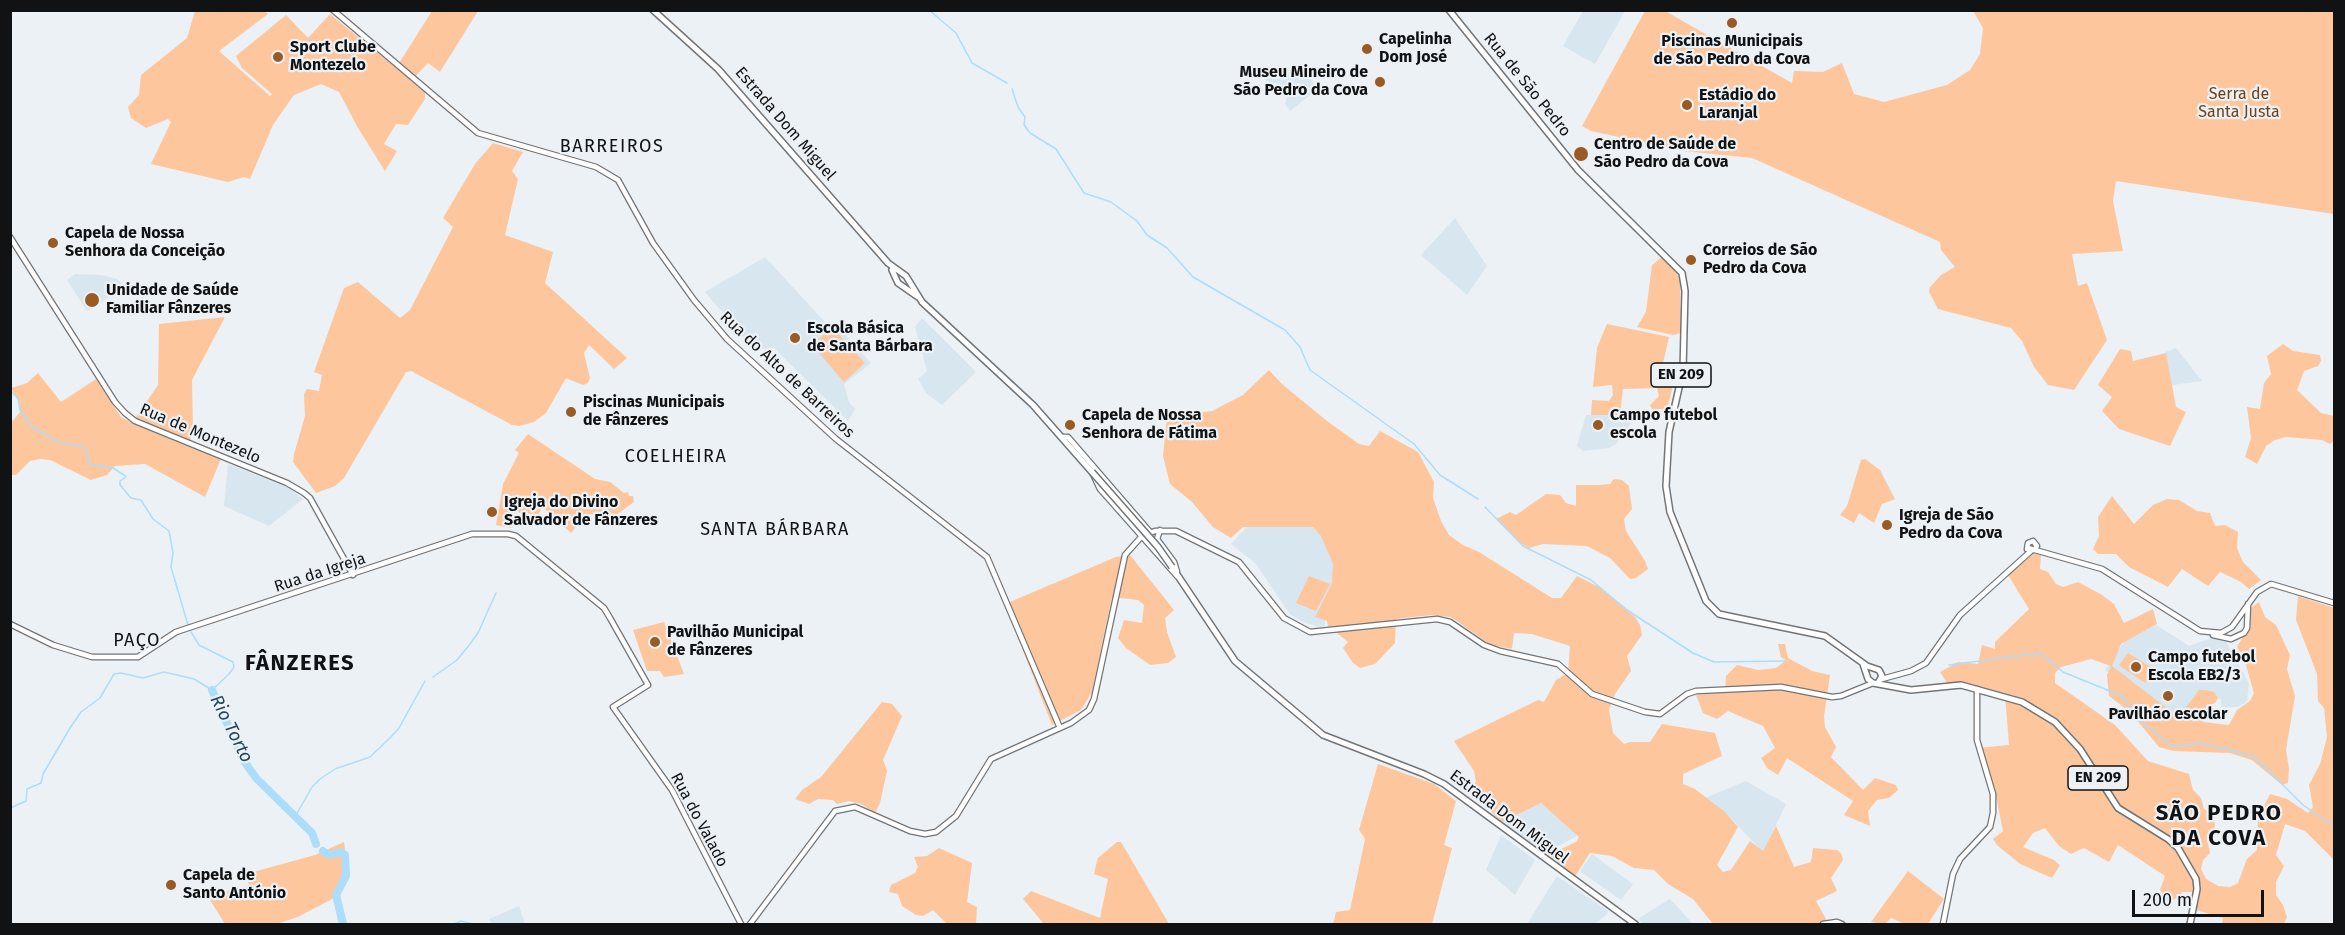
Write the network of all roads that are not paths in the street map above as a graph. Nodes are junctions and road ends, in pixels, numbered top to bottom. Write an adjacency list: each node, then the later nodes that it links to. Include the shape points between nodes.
1 (333, 10): 32 (street, Rua do Alto de Barreiros, via 478,133 597,167 618,180 653,243 727,339 836,439 987,556)
2 (653, 10): 5 (main road, Estrada Dom Miguel, via 718,69)
3 (1449, 10): 23 (main road, Rua de São Pedro / EN 209, via 1578,170 1682,273 1683,370 1669,432 1666,486 1670,512 1706,601 1719,614 1818,633)
4 (10, 237): 15 (street, Rua de Montezelo, via 125,413 169,436 287,483 310,498)
5 (899, 276): 6 (main road, Estrada Dom Miguel); 7 (main road, Estrada Dom Miguel)
6 (908, 279): 7 (main road); 8 (main road, Estrada Dom Miguel)
7 (901, 285): 8 (main road, Estrada Dom Miguel)
8 (918, 297): 9 (main road, Estrada Dom Miguel)
9 (1062, 437): 10 (main road, Estrada Dom Miguel); 12 (street, Estrada Dom Miguel, via 1068,437)
10 (1092, 472): 13 (street, Estrada Dom Miguel, via 1100,489); 16 (main road, Estrada Dom Miguel, bridge, via 1158,547)
11 (1161, 530): 12 (street); 14 (street); 29 (street, via 1176,531 1239,562 1284,618 1310,632 1437,619 1450,622 1484,645 1558,664 1592,694 1646,712 1660,714 1696,691 1781,687 1832,697)
12 (1150, 532): 13 (street); 14 (street, Estrada Dom Miguel)
13 (1142, 536): 16 (street, Estrada Dom Miguel); 32 (street, via 1125,555 1094,699 1081,717)
14 (1157, 539): 16 (street, Estrada Dom Miguel)
15 (353, 575): 20 (street, Rua da Igreja, via 176,632 138,657 106,659 53,645); 31 (street, Rua da Igreja, via 472,534 516,536 604,608 648,684)
16 (1179, 578): 35 (main road, Estrada Dom Miguel, via 1234,661 1323,735 1444,784)
17 (2334, 603): 18 (street, via 2271,584 2257,592)
18 (2248, 604): 19 (street); 21 (street)
19 (2239, 619): 21 (street, via 2246,621); 22 (street, via 2221,633)
20 (10, 624)
21 (2247, 628): 22 (street, via 2231,639)
22 (2200, 631): 27 (street, via 2102,569 2032,549 1960,615 1926,663)
23 (1862, 662): 24 (main road, Rua de São Pedro); 26 (main road, Rua de São Pedro / EN 209)
24 (1874, 668): 25 (main road, Rua de São Pedro); 26 (main road)
25 (1881, 671): 27 (street); 28 (main road)
26 (1867, 675): 28 (main road, EN 209); 29 (street)
27 (1890, 675): 28 (street)
28 (1878, 682): 29 (street); 30 (main road, EN 209, via 1911,690 1953,685)
29 (1857, 689)
30 (1977, 689): 38 (street, via 1977,740 1993,794 1993,813 1990,827 1960,859 1953,874); 39 (main road, EN 209, via 2022,702 2055,722 2080,749 2118,808 2178,848 2196,879)
31 (613, 707): 33 (street, Rua do Valado, via 672,790)
32 (1060, 728): 34 (street, via 990,759 956,816 936,832 910,831 855,807 835,812)
33 (741, 924)
34 (751, 924)
35 (1635, 924)
36 (1823, 924): 37 (street)
37 (1842, 924)
38 (1942, 924)
39 (2190, 924)

